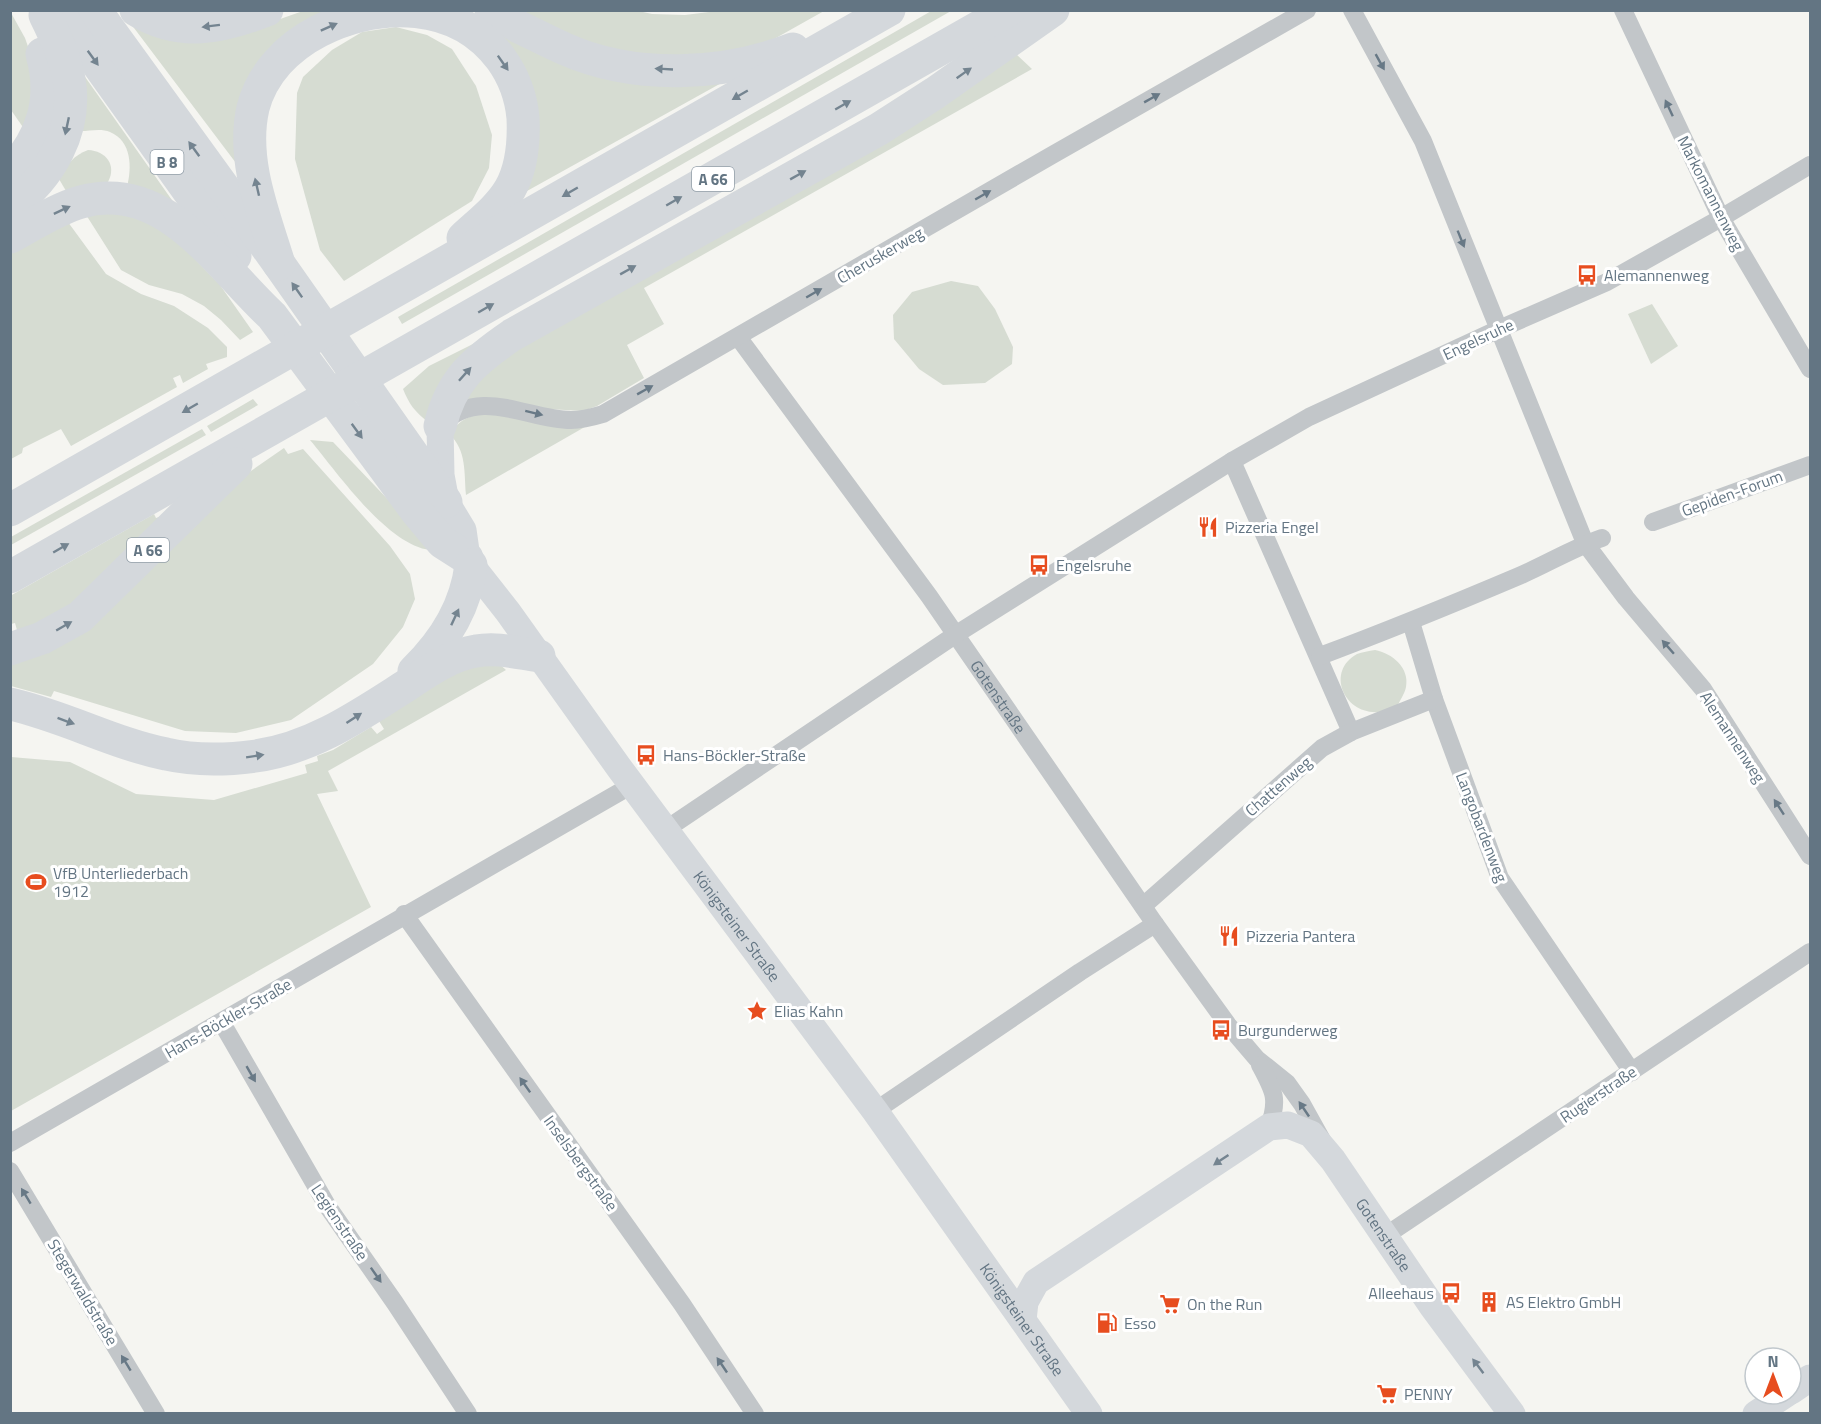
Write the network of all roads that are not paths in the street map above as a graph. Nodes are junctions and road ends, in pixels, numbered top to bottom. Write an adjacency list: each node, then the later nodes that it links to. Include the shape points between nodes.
1 (24, 10): 15 (highway, via 43,57 48,91 35,136)
2 (43, 10): 16 (highway, one-way to 16, via 66,65 69,117 66,134 43,178)
3 (59, 10): 21 (highway, B 8, one-way to 21, via 260,291)
4 (95, 10): 19 (highway, B 8, one-way to 4)
5 (135, 10): 6 (highway, one-way to 5, via 223,25 197,28 167,24)
6 (267, 10)
7 (491, 10): 13 (highway, one-way to 7, via 766,59 703,70 669,70 615,64 566,50)
8 (1010, 10): 26 (highway, A 66, one-way to 8)
9 (1053, 10): 25 (highway, one-way to 9, via 445,404 459,381 491,349 879,129)
10 (1306, 10): 23 (street, Cheruskerweg, one-way to 10)
11 (1352, 10): 22 (street, Alemannenweg, one-way to 22, via 1423,141)
12 (1623, 10): 17 (street, Markomannenweg, one-way to 12)
13 (885, 13): 20 (highway, one-way to 20)
14 (1810, 165): 17 (street, Engelsruhe)
15 (10, 173)
16 (10, 207)
17 (1721, 218): 22 (street, Engelsruhe, via 1607,282); 24 (street, Markomannenweg)
18 (10, 237): 21 (highway, one-way to 21, via 80,202 107,197 134,201 165,214 190,234)
19 (279, 264): 20 (highway, one-way to 20, via 251,159 251,125 263,84 280,58 302,40 357,16 387,10 440,16 489,44 508,69 521,102 521,153 510,188 496,207 456,245); 30 (highway, B 8, one-way to 19)
20 (386, 296): 29 (highway, one-way to 29)
21 (272, 316): 35 (highway, B 8, one-way to 35, via 417,512 442,542)
22 (1497, 330): 27 (street, Engelsruhe, via 1309,417); 34 (street, Alemannenweg)
23 (738, 338): 25 (street, Cheruskerweg, one-way to 23, via 450,416 483,406 513,408 551,418 593,417); 38 (street, Gotenstraße)
24 (1810, 369)
25 (440, 426): 30 (main road)
26 (272, 429): 36 (highway, A 66, one-way to 26); 39 (highway, A 66, one-way to 26, via 42,638 80,617)
27 (1232, 461): 38 (street, Engelsruhe); 41 (street)
28 (1810, 465): 33 (street, Gepiden-Forum)
29 (48, 489): 31 (highway); 32 (highway)
30 (446, 502): 35 (main road, B 8, via 463,530)
31 (10, 503)
32 (10, 510)
33 (1653, 522)
34 (1594, 541): 37 (street); 48 (street, Alemannenweg, one-way to 34, via 1703,689 1626,598)
35 (469, 561): 40 (main road, Königsteiner Straße); 42 (highway, one-way to 35, via 429,656 453,623 467,587)
36 (10, 577)
37 (1411, 622): 41 (street); 43 (street, Langobardenweg)
38 (955, 635): 47 (street, Engelsruhe); 49 (street, Gotenstraße)
39 (10, 649)
40 (538, 656): 42 (highway, via 498,649 474,651 430,670); 46 (main road, Königsteiner Straße)
41 (1320, 656): 45 (street)
42 (392, 694): 44 (highway, one-way to 42, via 146,749 210,760 259,756 315,739 345,725)
43 (1434, 699): 45 (street, Chattenweg); 55 (street, Langobardenweg, via 1500,878)
44 (10, 704)
45 (1351, 732): 49 (street, Chattenweg, via 1322,748)
46 (632, 785): 47 (main road, Königsteiner Straße); 50 (street, Hans-Böckler-Straße)
47 (665, 830): 56 (main road, Königsteiner Straße)
48 (1810, 856)
49 (1143, 906): 51 (street, Gotenstraße)
50 (404, 914): 53 (street, Hans-Böckler-Straße); 67 (street, Inselsbergstraße, one-way to 50, via 682,1304)
51 (1155, 924): 54 (street, Gotenstraße); 56 (street)
52 (1810, 952): 55 (street, Rugierstraße)
53 (222, 1023): 58 (street, Hans-Böckler-Straße); 66 (street, Legienstraße, one-way to 66, via 328,1208)
54 (1257, 1059): 57 (street, Gotenstraße, via 1274,1092); 59 (street, Gotenstraße, one-way to 54, via 1287,1083)
55 (1632, 1072): 61 (street, Rugierstraße)
56 (875, 1111): 62 (main road, Königsteiner Straße)
57 (1269, 1128): 59 (main road, via 1300,1128 1311,1134); 63 (main road, one-way to 63)
58 (10, 1143)
59 (1333, 1160): 61 (main road, Gotenstraße)
60 (10, 1171): 65 (street, Stegerwaldstraße, one-way to 60)
61 (1385, 1236): 69 (main road, Gotenstraße, one-way to 61)
62 (993, 1277): 63 (main road, via 1017,1284); 64 (main road, Königsteiner Straße)
63 (1036, 1282): 64 (main road, via 1025,1302)
64 (1023, 1320): 68 (main road, Königsteiner Straße)
65 (156, 1413)
66 (468, 1413)
67 (755, 1413)
68 (1089, 1413)
69 (1512, 1413)

